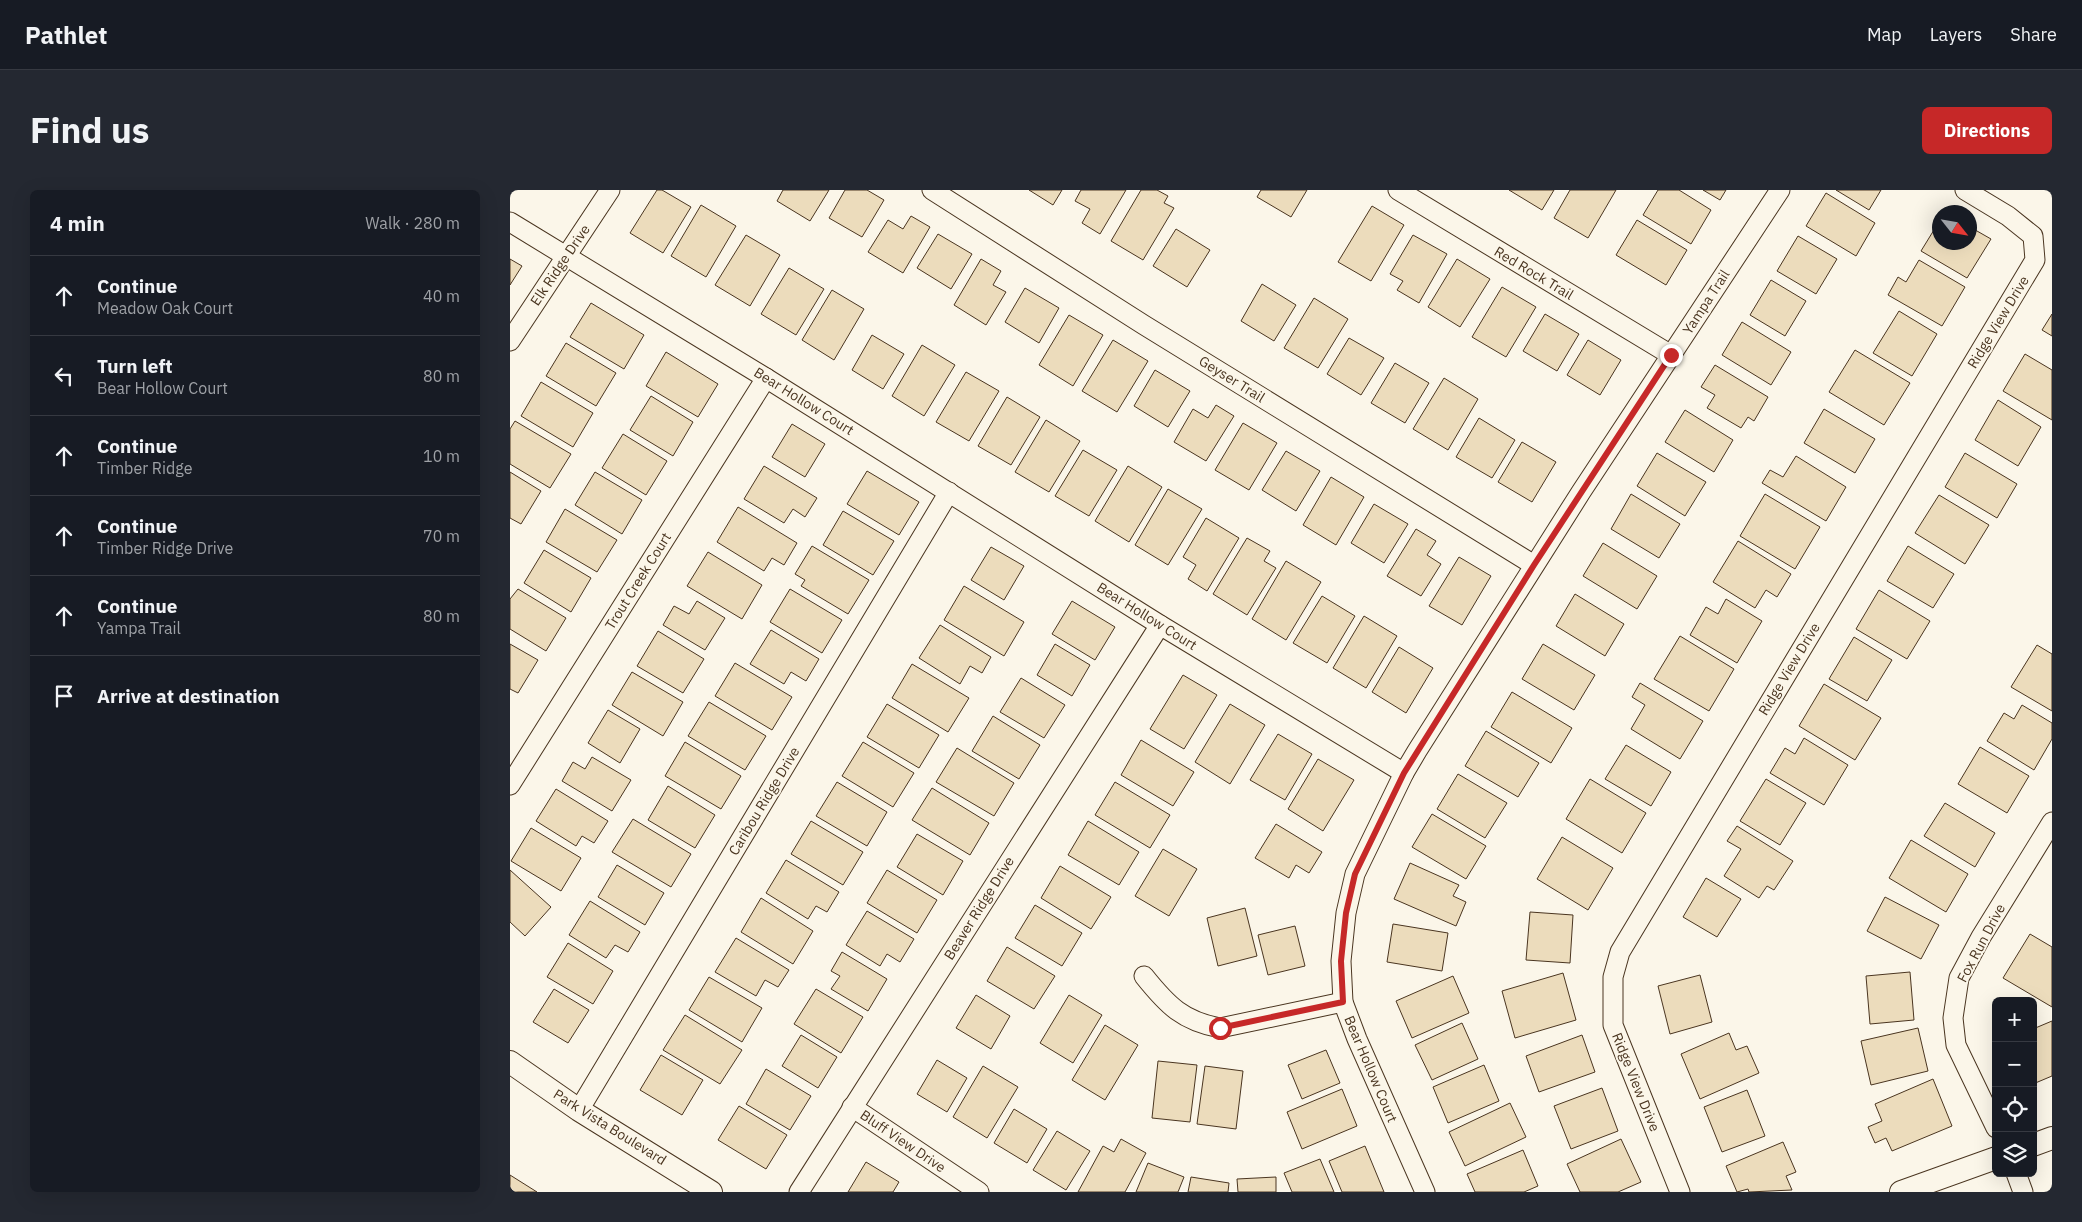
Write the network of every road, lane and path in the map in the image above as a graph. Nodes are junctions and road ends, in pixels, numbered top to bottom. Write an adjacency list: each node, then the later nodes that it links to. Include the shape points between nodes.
1 (610, 190): 7 (street, Elk Ridge Drive)
2 (932, 190): 12 (street, Geyser Trail)
3 (1398, 190): 9 (street, Red Rock Trail)
4 (1780, 190): 9 (street, Yampa Trail)
5 (1965, 190): 31 (street, Ridge View Drive, via 2008,216 2033,236 2035,260 1620,952 1614,977 1613,1025)
6 (510, 222): 7 (street, Bear Hollow Court)
7 (566, 257): 8 (street, Elk Ridge Drive); 10 (street, Bear Hollow Court)
8 (510, 341)
9 (1671, 355): 12 (street, Yampa Trail)
10 (766, 378): 11 (street, Bear Hollow Court); 15 (street, Trout Creek Court)
11 (949, 492): 13 (street, Bear Hollow Court); 21 (street, Caribou Ridge Drive)
12 (1534, 565): 14 (street, Yampa Trail)
13 (1160, 624): 14 (street, Bear Hollow Court); 20 (street, Beaver Ridge Drive)
14 (1404, 773): 18 (street, Bear Hollow Court, via 1355,874 1346,913 1341,961)
15 (510, 785)
16 (2052, 822): 22 (street, Fox Run Drive, via 1959,978 1953,1018 1956,1045)
17 (1144, 976): 18 (street, via 1177,1013 1200,1024 1220,1028)
18 (1343, 1002): 30 (street, Bear Hollow Court)
19 (510, 1062): 21 (street, Park Vista Boulevard)
20 (852, 1107): 28 (street, Beaver Ridge Drive); 29 (street, Bluff View Drive)
21 (579, 1110): 27 (street, Park Vista Boulevard)
22 (1992, 1120)
23 (2052, 1138): 24 (street)
24 (2037, 1144)
25 (1992, 1159): 32 (street)
26 (2017, 1177): 33 (street)
27 (711, 1192)
28 (798, 1192)
29 (978, 1192)
30 (1426, 1192)
31 (1680, 1192)
32 (1901, 1192)
33 (2023, 1192)

